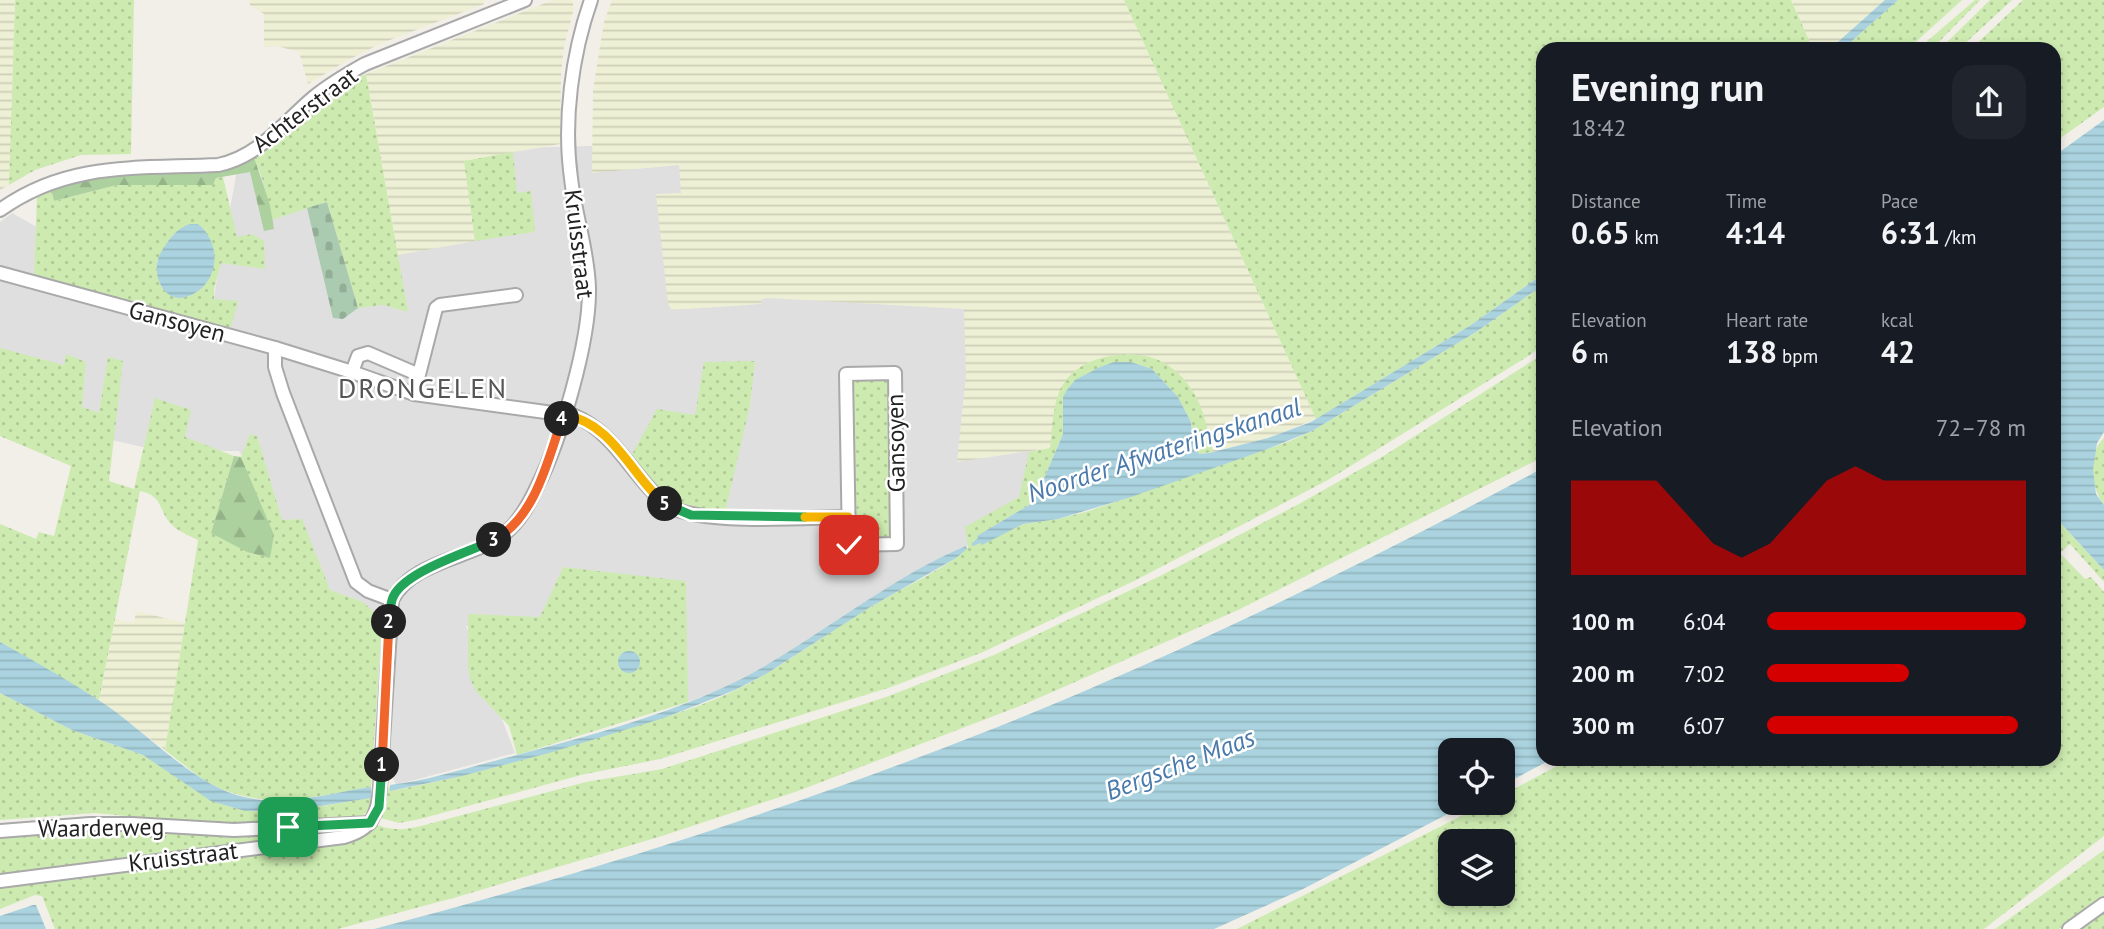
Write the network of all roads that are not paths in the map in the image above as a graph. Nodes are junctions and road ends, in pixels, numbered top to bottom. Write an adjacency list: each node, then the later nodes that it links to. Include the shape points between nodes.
1 (525, 0): 3 (street, Achterstraat, via 346,74 262,145 234,162 80,173 20,195)
2 (591, 0): 10 (street, Kruisstraat, via 576,59 569,144 570,177 586,256 588,305)
3 (0, 210)
4 (0, 273): 6 (street, Gansoyen)
5 (516, 295): 8 (street, via 436,308)
6 (275, 348): 7 (street, Gansoyen); 12 (street, via 283,393 356,582)
7 (352, 372): 8 (street, via 358,356 368,353); 9 (street, Gansoyen)
8 (417, 374): 9 (street)
9 (414, 394): 10 (street, Gansoyen)
10 (564, 415): 11 (street, Gansoyen, via 585,421 600,433 660,500 678,511 756,518); 12 (street, Kruisstraat, via 538,485 514,526 497,539 437,563 401,588)
11 (848, 517): 11 (street, Gansoyen, via 846,374 895,373 897,544 849,545)
12 (392, 600): 13 (street, via 379,807)
13 (370, 823): 14 (street, Waarderweg, via 234,831 132,824); 15 (street, Kruisstraat, via 357,834 344,837)
14 (0, 831)
15 (0, 881)
16 (2104, 904): 17 (street)
17 (2069, 929)

